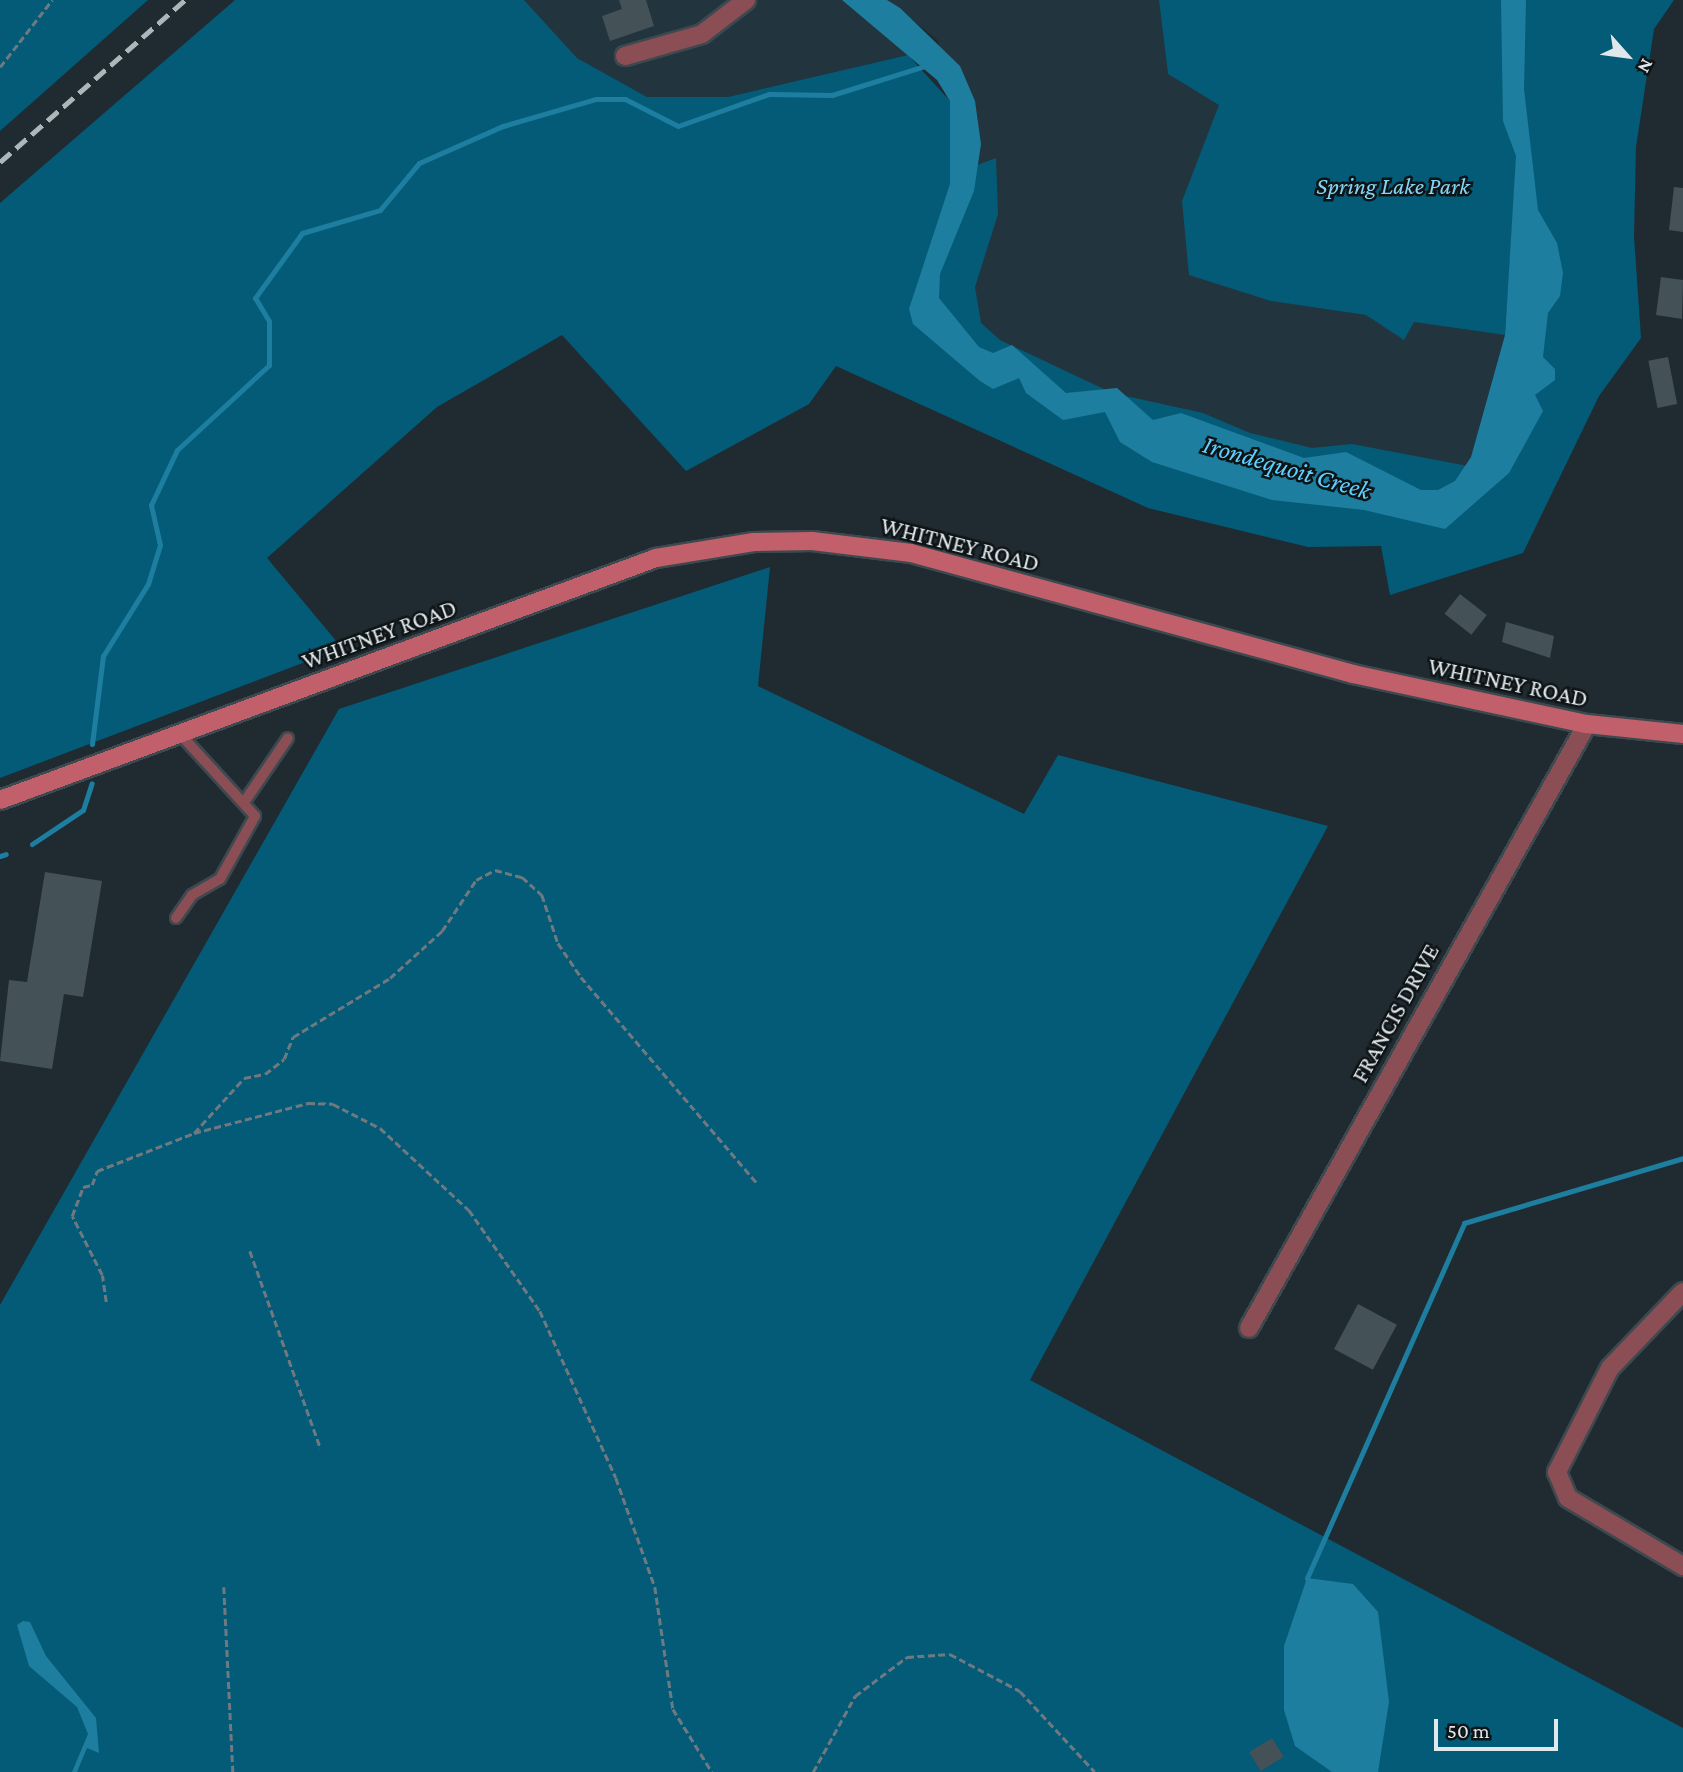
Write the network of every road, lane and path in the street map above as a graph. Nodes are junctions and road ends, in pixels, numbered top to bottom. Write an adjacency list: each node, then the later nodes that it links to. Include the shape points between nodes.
1 (52, 0): 4 (path)
2 (746, 0): 3 (street, via 702,34)
3 (625, 56)
4 (0, 67)
5 (1587, 724): 6 (main road, WHITNEY ROAD, via 1246,647 911,553 812,541 705,547 656,558); 7 (main road, WHITNEY ROAD); 17 (street, FRANCIS DRIVE)
6 (180, 734): 9 (main road, WHITNEY ROAD); 10 (lane)
7 (1683, 734)
8 (288, 738): 10 (lane)
9 (0, 800)
10 (245, 801): 11 (lane, via 254,820 226,869 192,895)
11 (176, 918)
12 (194, 1133): 13 (path, via 244,1078 265,1074 284,1059 293,1037 390,978 442,931 476,880 495,870 522,877 542,895 558,943 581,977); 16 (path, via 97,1171 92,1185 83,1186 72,1216 102,1276); 22 (path, via 308,1103 333,1104 380,1128 469,1210 540,1311 617,1478 655,1587 673,1709)
13 (758, 1184)
14 (250, 1251): 18 (path)
15 (1683, 1292): 19 (street, via 1610,1368 1557,1472 1562,1490 1584,1510)
16 (106, 1302)
17 (1249, 1328)
18 (321, 1450)
19 (1683, 1566)
20 (225, 1587): 21 (path)
21 (233, 1772)
22 (712, 1772)
23 (813, 1772): 24 (path, via 855,1696 907,1657 950,1654 1020,1691)
24 (1095, 1772)

